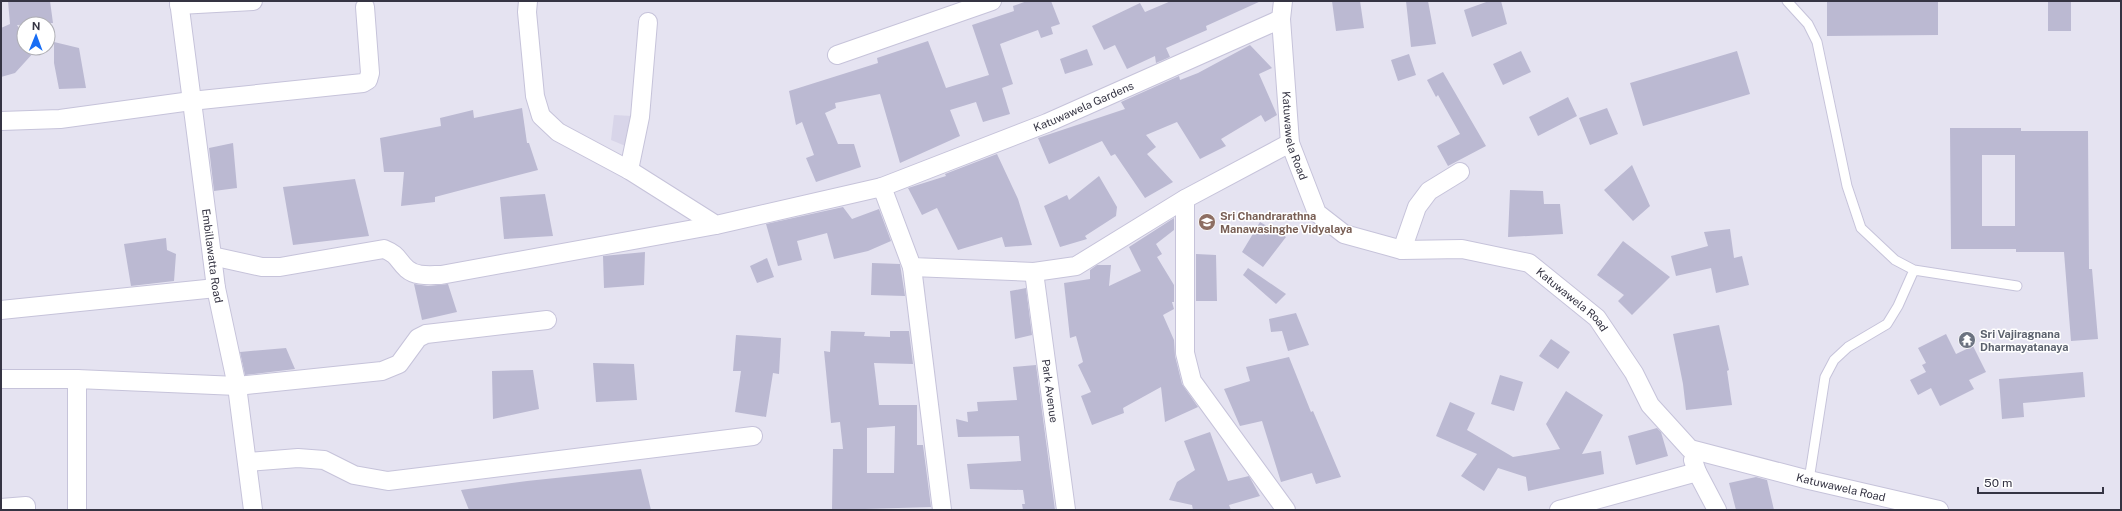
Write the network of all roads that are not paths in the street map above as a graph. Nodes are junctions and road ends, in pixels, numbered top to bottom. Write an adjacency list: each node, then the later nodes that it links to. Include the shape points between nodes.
1 (253, 1): 6 (street)
2 (528, 1): 14 (street, via 535,96 541,116 558,132)
3 (992, 1): 10 (street)
4 (1283, 1): 8 (street, Katuwawela Road)
5 (1787, 1): 22 (lane, via 1808,24 1817,42 1847,186 1861,228 1895,260)
6 (179, 3): 11 (street, Embillawatta Road)
7 (365, 7): 11 (street, via 370,73 368,80 363,83)
8 (1281, 19): 13 (street, Katuwawela Road); 16 (street, Katuwawela Gardens, via 1047,123)
9 (648, 22): 14 (street, via 640,117)
10 (837, 55)
11 (192, 101): 12 (street, via 60,119); 20 (street, Embillawatta Road)
12 (1, 121)
13 (1290, 143): 17 (street); 19 (street, Katuwawela Road, via 1317,213 1344,234)
14 (629, 170): 18 (street)
15 (1460, 172): 19 (street, via 1425,196 1417,207)
16 (882, 187): 18 (street, Katuwawela Gardens); 21 (street)
17 (1185, 200): 23 (street, via 1076,266); 42 (street, via 1184,353 1192,381)
18 (716, 225): 20 (street, Katuwawela Gardens, via 441,275 420,275 408,270 395,254 384,249 280,267 262,267)
19 (1402, 250): 32 (street, Katuwawela Road, via 1462,249 1529,263 1597,318 1634,373 1650,405)
20 (212, 256): 25 (street, Embillawatta Road)
21 (912, 267): 23 (street); 40 (street)
22 (1914, 270): 24 (lane); 35 (lane, via 1887,324 1848,347 1834,360 1825,377)
23 (1034, 272): 41 (street, Park Avenue)
24 (2017, 286)
25 (216, 288): 26 (street); 30 (street, Embillawatta Road)
26 (1, 310)
27 (547, 320): 30 (street, via 426,334 418,338 399,364 382,371)
28 (1, 379): 29 (street)
29 (76, 379): 30 (street); 38 (street)
30 (237, 386): 33 (street, Embillawatta Road)
31 (753, 436): 33 (street, via 388,481 354,475 324,460 298,458)
32 (1690, 449): 34 (street); 35 (street, Katuwawela Road)
33 (247, 462): 39 (street, Embillawatta Road)
34 (1697, 472): 43 (street); 44 (street)
35 (1809, 480): 45 (street, Katuwawela Road)
36 (1, 508): 37 (street, via 26,506)
37 (26, 510)
38 (77, 510)
39 (253, 510)
40 (942, 510)
41 (1066, 510)
42 (1286, 510)
43 (1559, 510)
44 (1717, 510)
45 (1939, 510)

